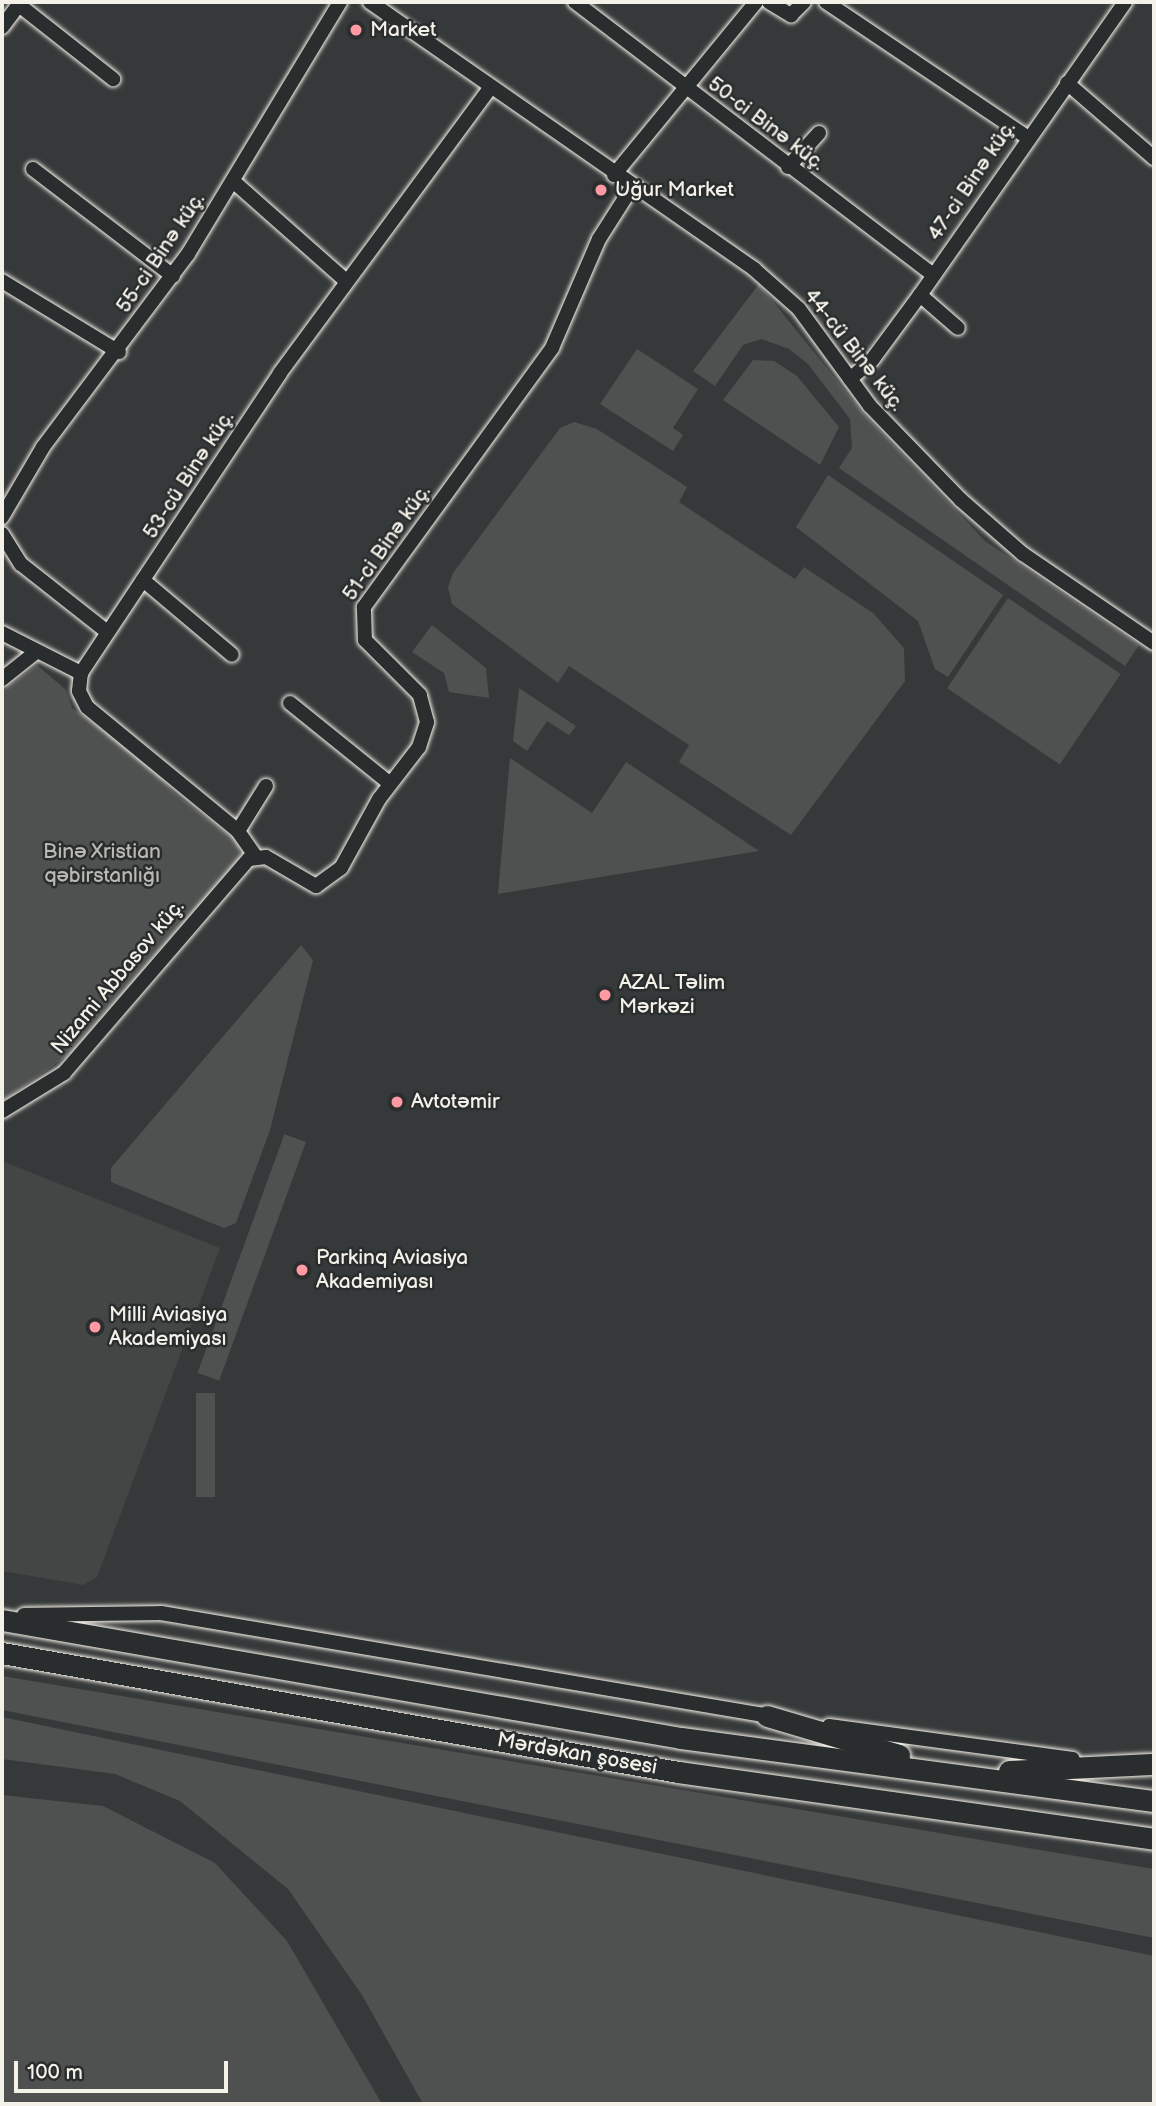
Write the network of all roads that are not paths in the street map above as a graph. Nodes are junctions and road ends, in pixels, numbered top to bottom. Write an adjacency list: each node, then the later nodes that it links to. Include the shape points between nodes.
1 (340, 2): 21 (street, 55-ci Binə küç.)
2 (370, 2): 14 (street, 44-cü Binə küç.)
3 (575, 2): 13 (street, 50-ci Binə küç.)
4 (755, 2): 13 (street)
5 (769, 2): 6 (street, via 791,15)
6 (804, 2)
7 (826, 2): 16 (street)
8 (1125, 2): 12 (street, 47-ci Binə küç.)
9 (20, 3): 10 (street); 11 (street)
10 (2, 27)
11 (113, 79)
12 (1067, 83): 16 (street, 47-ci Binə küç.); 17 (street)
13 (682, 86): 18 (street, 50-ci Binə küç.); 20 (street)
14 (490, 88): 20 (street, 44-cü Binə küç.); 26 (street, 53-cü Binə küç.)
15 (819, 134): 18 (street)
16 (1027, 137): 23 (street, 47-ci Binə küç.)
17 (1154, 158)
18 (788, 167): 23 (street, 50-ci Binə küç.)
19 (33, 169): 24 (street)
20 (614, 175): 22 (street, 44-cü Binə küç.)
21 (233, 181): 24 (street, 55-ci Binə küç.); 26 (street)
22 (632, 187): 30 (street, 44-cü Binə küç., via 785,295); 43 (street, 51-ci Binə küç., via 599,239 552,348 364,607 365,639 426,706 419,747)
23 (933, 275): 27 (street, 47-ci Binə küç.)
24 (173, 276): 29 (street, 55-ci Binə küç.)
25 (2, 281): 29 (street)
26 (346, 281): 34 (street, 53-cü Binə küç.)
27 (920, 295): 28 (street); 30 (street, 47-ci Binə küç., via 872,360)
28 (958, 328)
29 (119, 352): 31 (street, 55-ci Binə küç.)
30 (850, 379): 37 (street, 44-cü Binə küç., via 902,443 983,522)
31 (8, 489): 32 (street, 55-ci Binə küç.)
32 (2, 517)
33 (2, 534): 35 (street, via 21,564)
34 (143, 580): 35 (street, 53-cü Binə küç.); 39 (street)
35 (105, 630): 40 (street, 53-cü Binə küç.)
36 (2, 633): 38 (street)
37 (1154, 643)
38 (36, 652): 40 (street); 41 (street)
39 (232, 655)
40 (81, 673): 45 (street, via 79,691 87,707)
41 (2, 679)
42 (290, 703): 43 (street)
43 (390, 783): 46 (street, 51-ci Binə küç., via 341,868 323,885)
44 (266, 786): 45 (street)
45 (238, 831): 46 (street)
46 (256, 857): 47 (street, Nizami Abbasov küç., via 225,884 64,1073)
47 (2, 1111)
48 (2, 1613): 51 (street, via 161,1613)
49 (2, 1620): 53 (highway, Mərdəkan şosesi, via 681,1738)
50 (2, 1653): 55 (highway, Mərdəkan şosesi, via 678,1772)
51 (767, 1716): 52 (street, via 991,1751); 53 (highway)
52 (1152, 1765): 53 (highway)
53 (957, 1773): 54 (highway, Mərdəkan şosesi)
54 (1154, 1801)
55 (1154, 1839)

